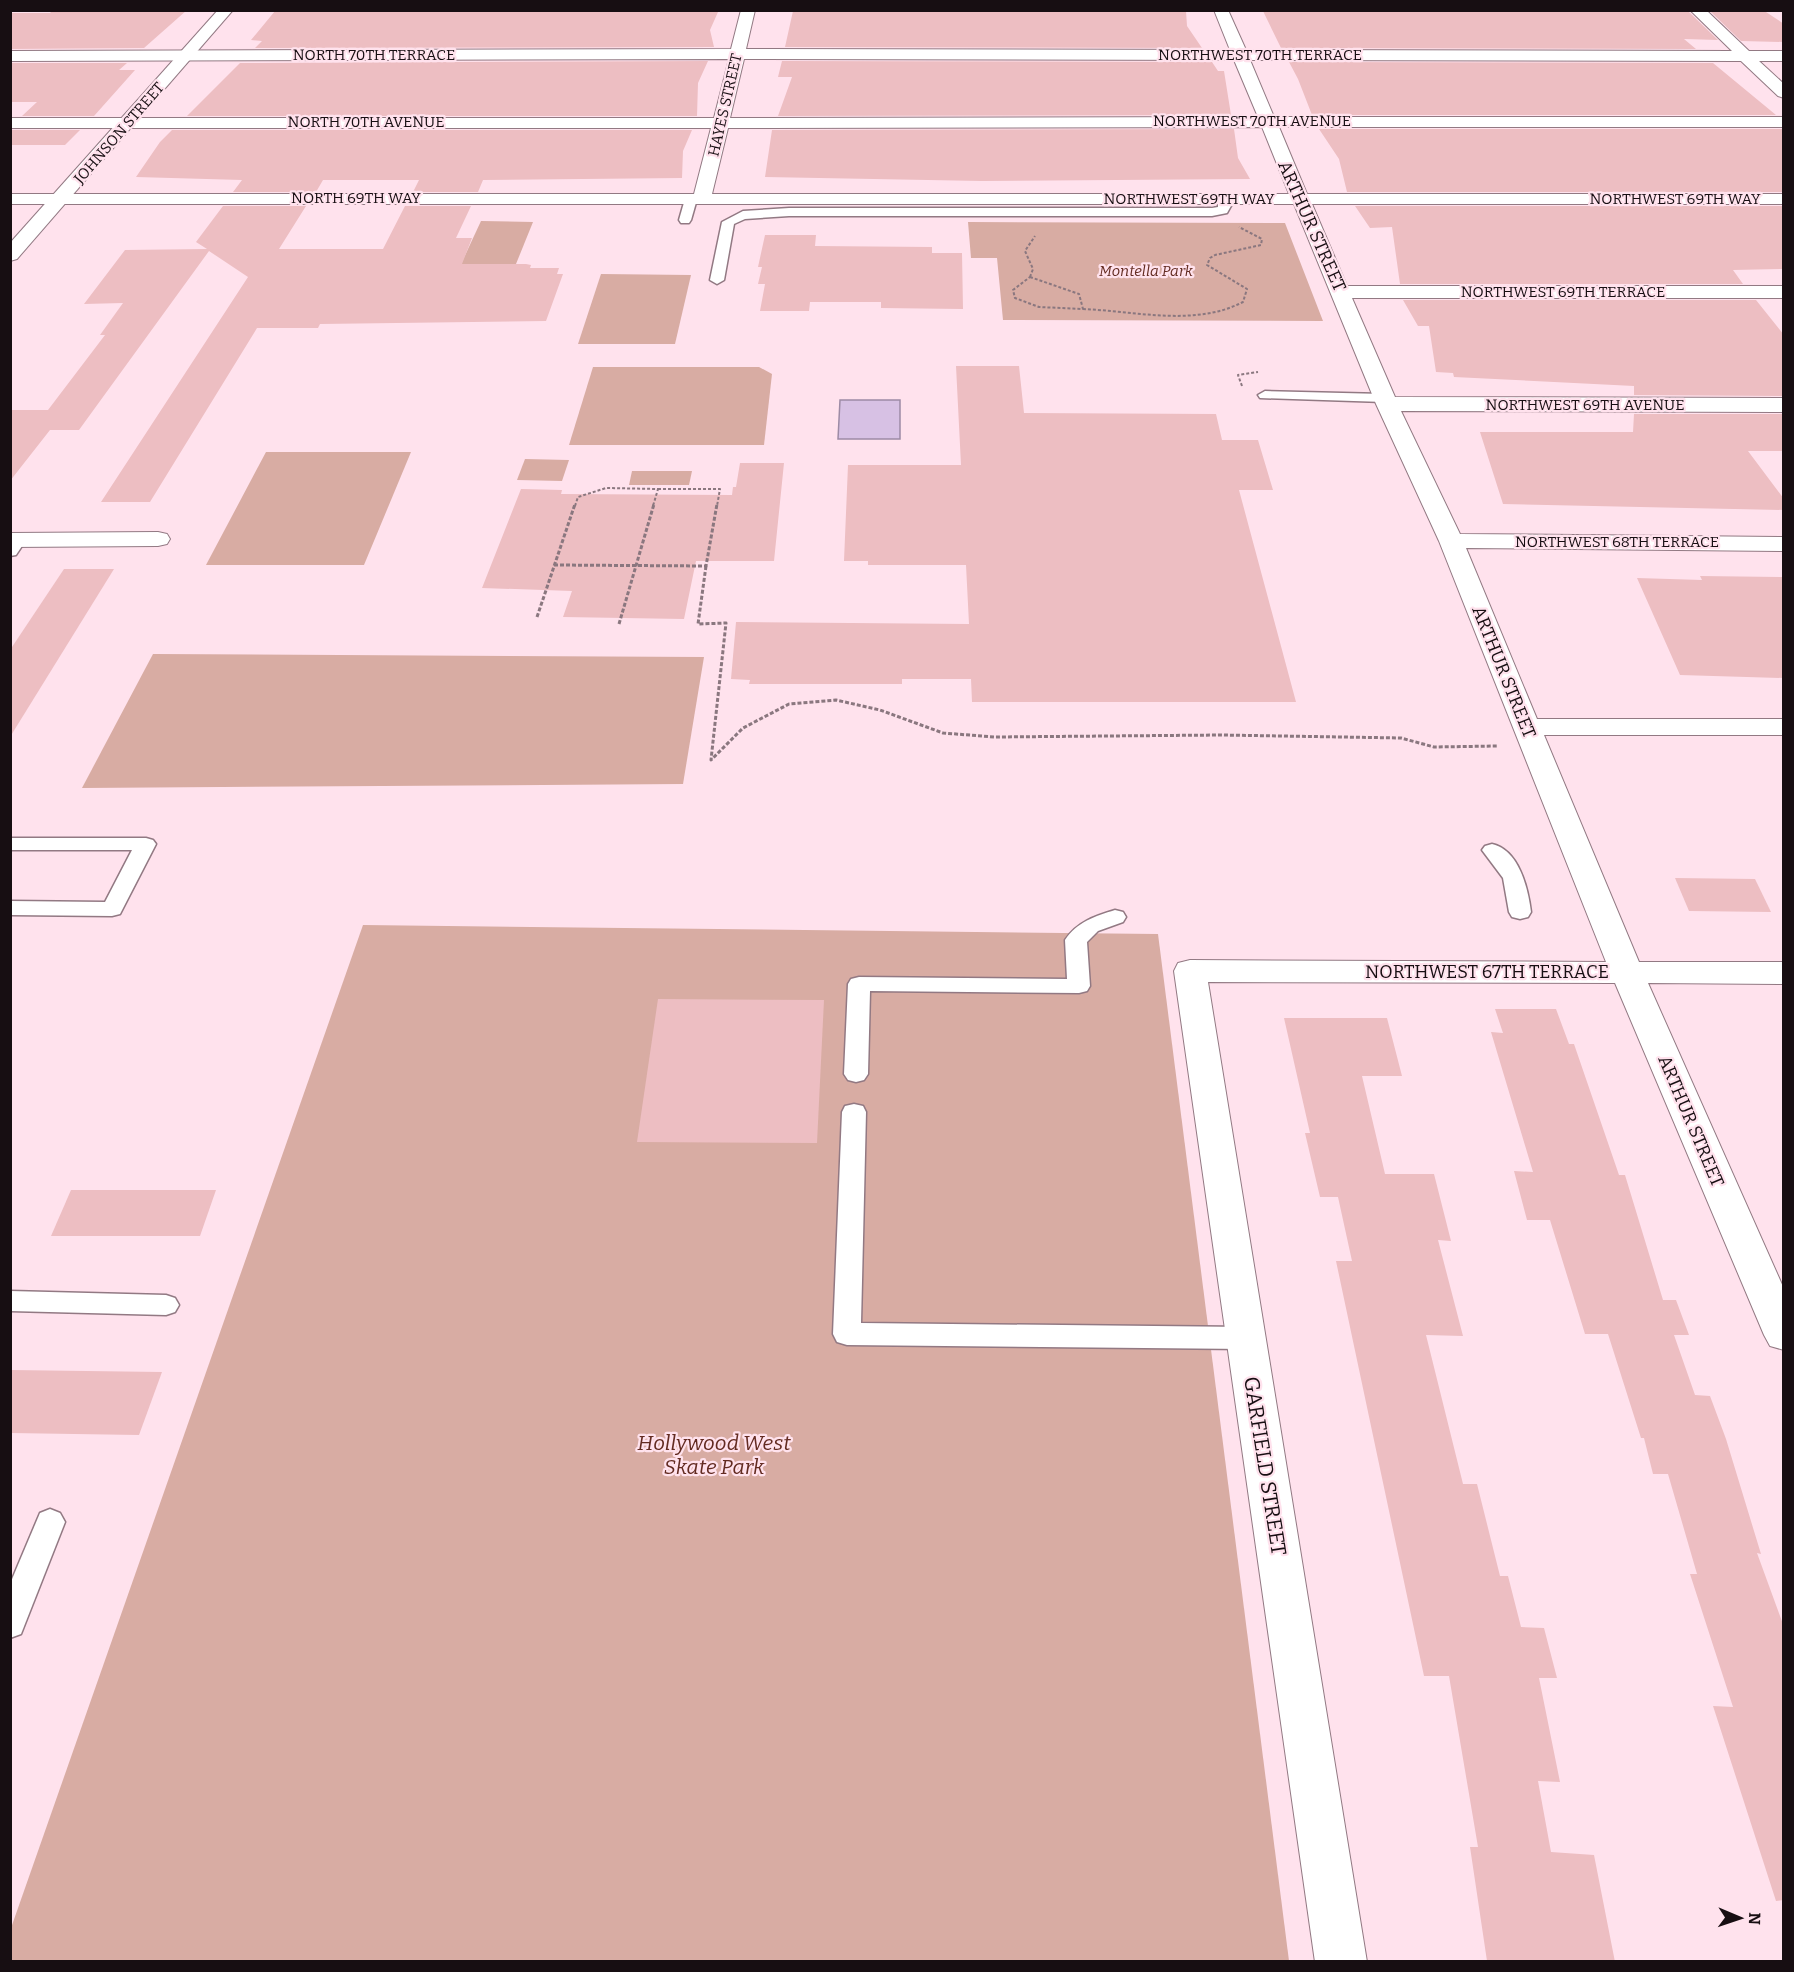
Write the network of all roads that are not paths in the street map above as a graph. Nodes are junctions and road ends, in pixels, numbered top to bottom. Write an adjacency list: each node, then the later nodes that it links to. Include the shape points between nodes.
1 (226, 10): 8 (street, JOHNSON STREET)
2 (748, 10): 5 (street, HAYES STREET)
3 (1221, 10): 6 (street, ARTHUR STREET)
4 (1697, 10): 9 (street)
5 (737, 54): 6 (street, NORTHWEST 70TH TERRACE); 8 (street, NORTH 70TH TERRACE); 13 (street, HAYES STREET)
6 (1238, 55): 9 (street, NORTHWEST 70TH TERRACE); 12 (street, ARTHUR STREET)
7 (10, 56): 8 (street, NORTH 70TH TERRACE)
8 (187, 56): 16 (street, JOHNSON STREET)
9 (1743, 56): 10 (street, NORTHWEST 70TH TERRACE); 11 (street)
10 (1784, 56)
11 (1784, 93)
12 (1267, 121): 13 (street, NORTHWEST 70TH AVENUE); 14 (street, NORTHWEST 70TH AVENUE); 20 (street, ARTHUR STREET)
13 (721, 122): 16 (street, NORTH 70TH AVENUE); 19 (street, HAYES STREET)
14 (1784, 122)
15 (10, 123): 16 (street, NORTH 70TH AVENUE)
16 (128, 123): 17 (street, JOHNSON STREET)
17 (61, 198): 18 (street, NORTH 69TH WAY); 19 (street, NORTH 69TH WAY); 24 (street, JOHNSON STREET)
18 (10, 199)
19 (696, 199): 22 (street, NORTHWEST 69TH WAY); 23 (lane)
20 (1300, 199): 21 (street, NORTHWEST 69TH WAY); 22 (street, NORTHWEST 69TH WAY); 26 (street, ARTHUR STREET)
21 (1784, 199)
22 (790, 206): 25 (lane, via 743,214 728,222)
23 (685, 220)
24 (10, 255)
25 (717, 280)
26 (1342, 292): 27 (street, NORTHWEST 69TH TERRACE); 29 (street, ARTHUR STREET)
27 (1784, 292)
28 (1265, 395): 29 (lane)
29 (1386, 403): 30 (street, NORTHWEST 69TH AVENUE); 31 (lane); 33 (street, ARTHUR STREET)
30 (1784, 405)
31 (1298, 406)
32 (158, 539): 34 (street)
33 (1451, 541): 35 (street, NORTHWEST 68TH TERRACE); 36 (street, ARTHUR STREET)
34 (13, 544)
35 (1784, 544)
36 (1525, 726): 37 (street); 44 (street, ARTHUR STREET)
37 (1784, 727)
38 (10, 844): 40 (lane, via 146,844 112,909)
39 (1492, 850): 41 (lane, via 1508,866 1517,883)
40 (10, 908)
41 (1520, 912)
42 (1115, 917): 46 (lane, via 1090,926 1076,940 1079,986 859,984)
43 (1190, 971): 44 (street, NORTHWEST 67TH TERRACE); 51 (street, GARFIELD STREET)
44 (1627, 973): 45 (street, NORTHWEST 67TH TERRACE); 50 (street, ARTHUR STREET)
45 (1784, 973)
46 (856, 1074)
47 (854, 1112): 51 (lane, via 847,1334)
48 (10, 1301): 49 (lane)
49 (166, 1305)
50 (1784, 1335)
51 (1246, 1338): 54 (street, GARFIELD STREET)
52 (50, 1522): 53 (lane)
53 (10, 1624)
54 (1341, 1962)

